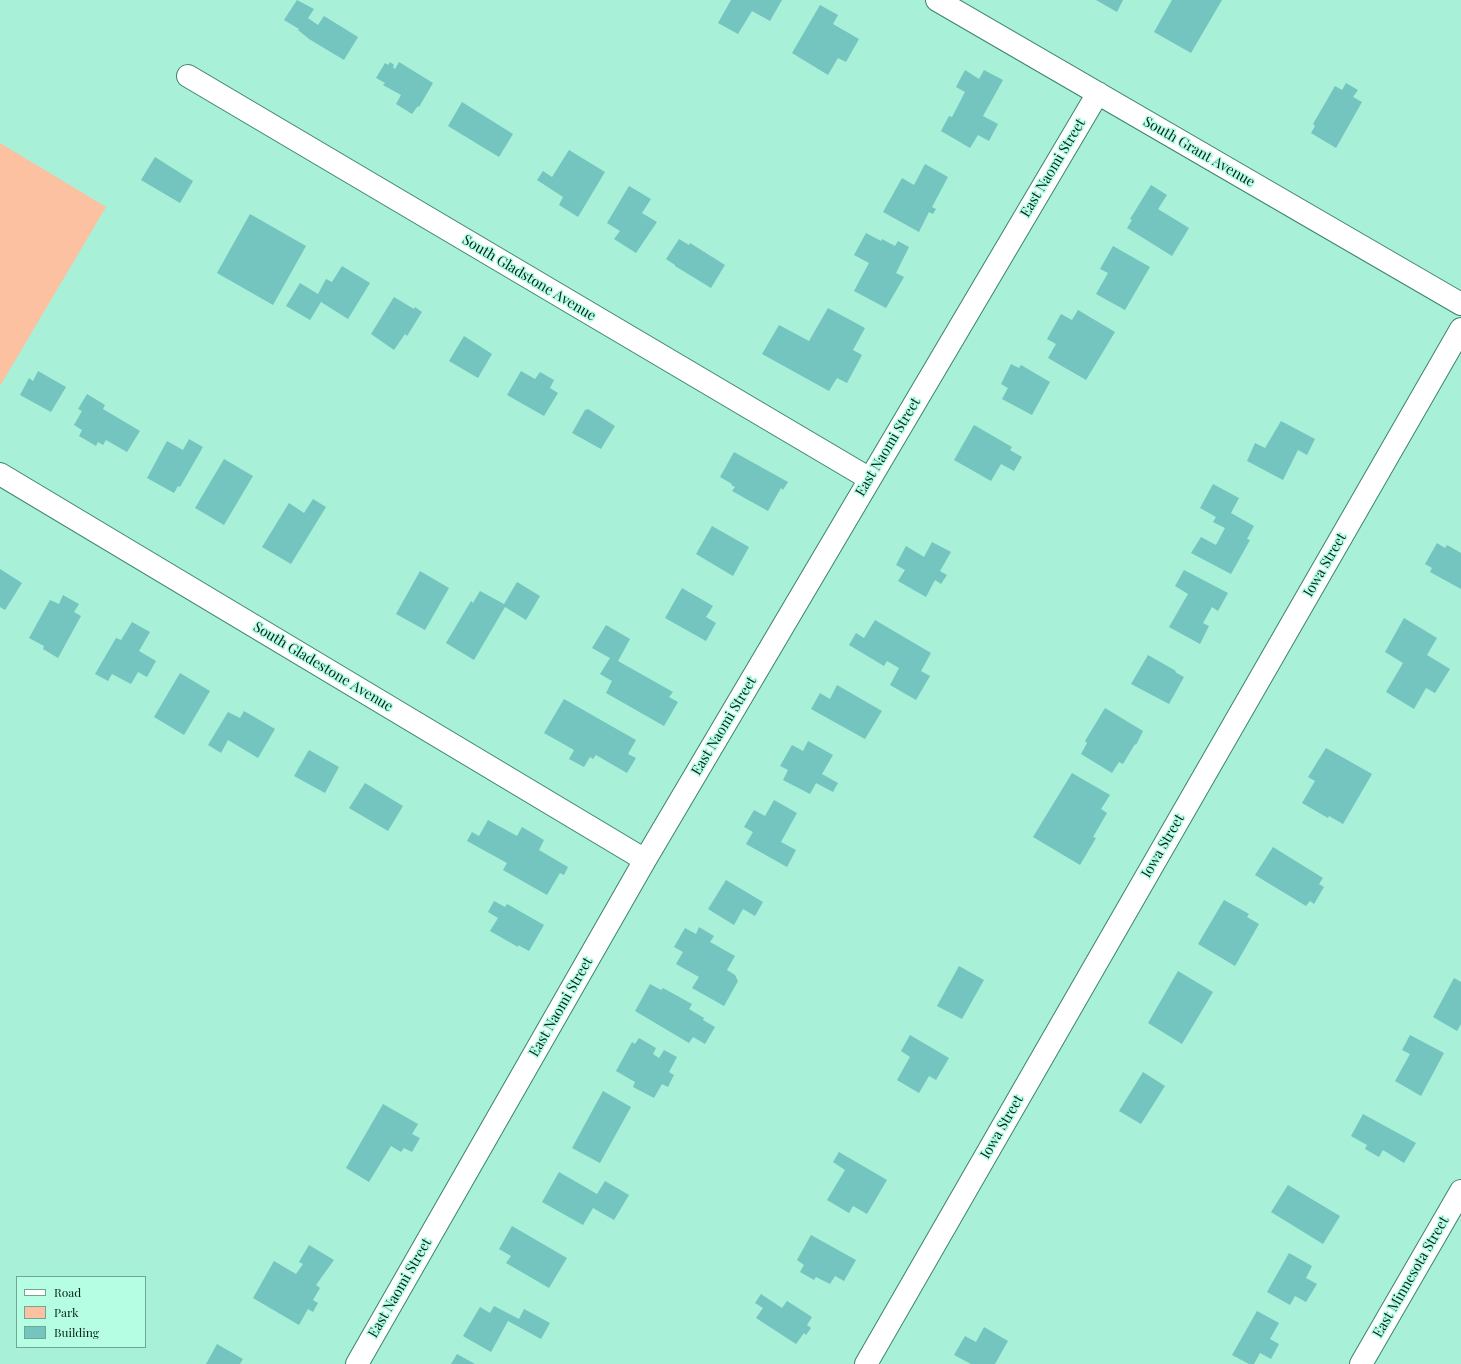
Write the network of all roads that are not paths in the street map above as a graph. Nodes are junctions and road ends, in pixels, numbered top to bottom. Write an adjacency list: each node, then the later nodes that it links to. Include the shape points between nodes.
1 (938, 0): 3 (street, South Grant Avenue)
2 (188, 76): 7 (street, South Gladstone Avenue)
3 (1098, 93): 4 (street, South Grant Avenue); 7 (street, East Naomi Street)
4 (1461, 304)
5 (1461, 329): 11 (street, Iowa Street)
6 (0, 474): 8 (street, South Gladestone Avenue)
7 (870, 479): 8 (street, East Naomi Street)
8 (645, 860): 10 (street, East Naomi Street)
9 (1461, 1191): 12 (street, East Minnesota Street)
10 (357, 1364)
11 (866, 1364)
12 (1361, 1364)

